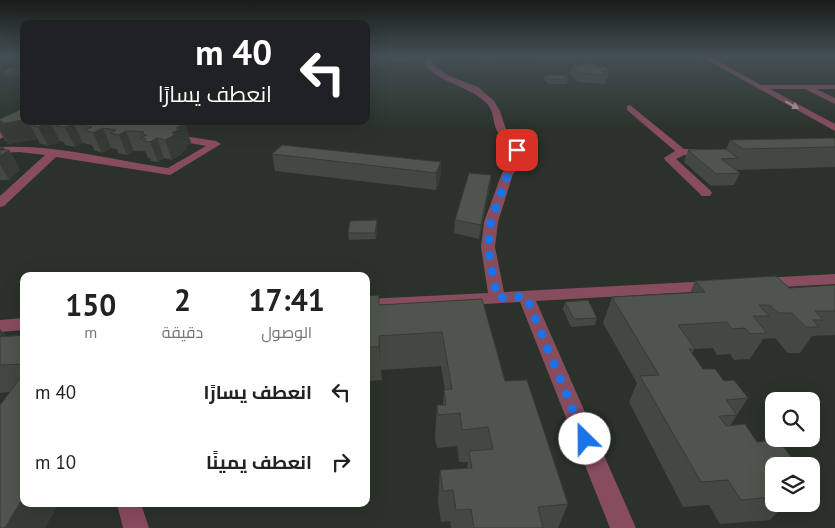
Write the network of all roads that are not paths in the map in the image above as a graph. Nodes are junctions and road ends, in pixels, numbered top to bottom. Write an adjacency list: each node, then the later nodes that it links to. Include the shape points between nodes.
1 (452, 81): 25 (street, via 475,90 491,103 501,129 517,150 519,162 508,173 491,222 488,247)
2 (748, 81): 4 (street)
3 (766, 81): 5 (street)
4 (760, 87): 5 (street); 12 (street, one-way to 12)
5 (778, 87): 6 (street); 8 (street)
6 (804, 87): 7 (street); 9 (street)
7 (835, 87)
8 (802, 100)
9 (835, 101)
10 (630, 108): 17 (street)
11 (20, 124): 14 (street)
12 (835, 128)
13 (159, 135): 18 (street, via 216,144 170,172)
14 (0, 136)
15 (0, 150): 18 (street)
16 (720, 150): 17 (street)
17 (682, 152): 19 (street, via 669,158)
18 (54, 153): 20 (street)
19 (706, 193)
20 (0, 203)
21 (835, 279): 22 (street)
22 (745, 284)
23 (725, 285): 24 (street)
24 (526, 296): 25 (street); 31 (street)
25 (497, 298): 26 (street)
26 (370, 305)
27 (20, 324): 28 (street)
28 (0, 326)
29 (130, 507): 30 (street)
30 (136, 528)
31 (622, 528)

